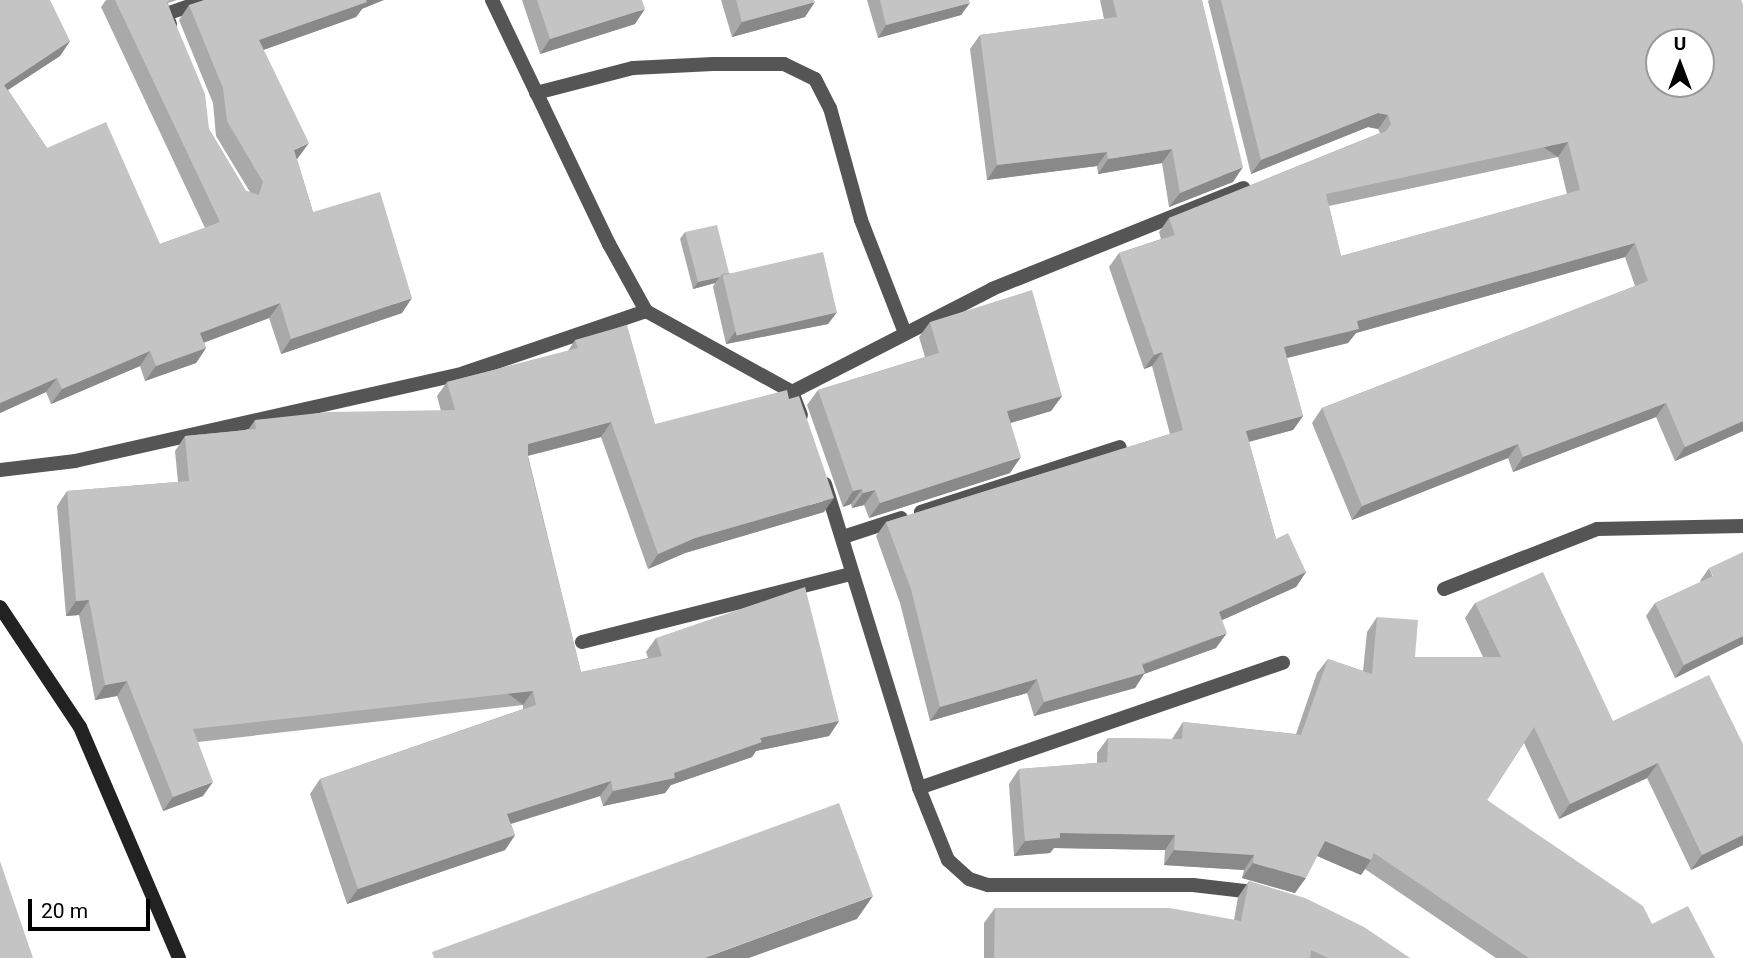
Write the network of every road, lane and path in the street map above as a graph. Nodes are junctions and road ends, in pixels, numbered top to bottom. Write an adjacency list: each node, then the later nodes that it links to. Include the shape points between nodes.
1 (207, 0): 3 (street, via 166,14)
2 (492, 0): 4 (street)
3 (177, 38)
4 (536, 93): 6 (street); 7 (street, via 633,68 784,64 815,79 830,108 861,220)
5 (1247, 182): 7 (street, via 992,289)
6 (646, 311): 8 (street); 11 (street, via 464,373 75,461)
7 (905, 332): 8 (street)
8 (792, 392): 9 (street)
9 (804, 425)
10 (1121, 447): 14 (street)
11 (0, 470)
12 (821, 474): 14 (street)
13 (1743, 526): 16 (street, via 1597,529)
14 (843, 537): 15 (street)
15 (851, 574): 18 (street); 20 (street)
16 (1444, 589)
17 (0, 607): 22 (main road, via 80,727)
18 (582, 642)
19 (1283, 663): 20 (street)
20 (919, 788): 21 (street, via 948,860 970,878 988,885 1193,885 1240,887)
21 (1279, 897)
22 (179, 958)

